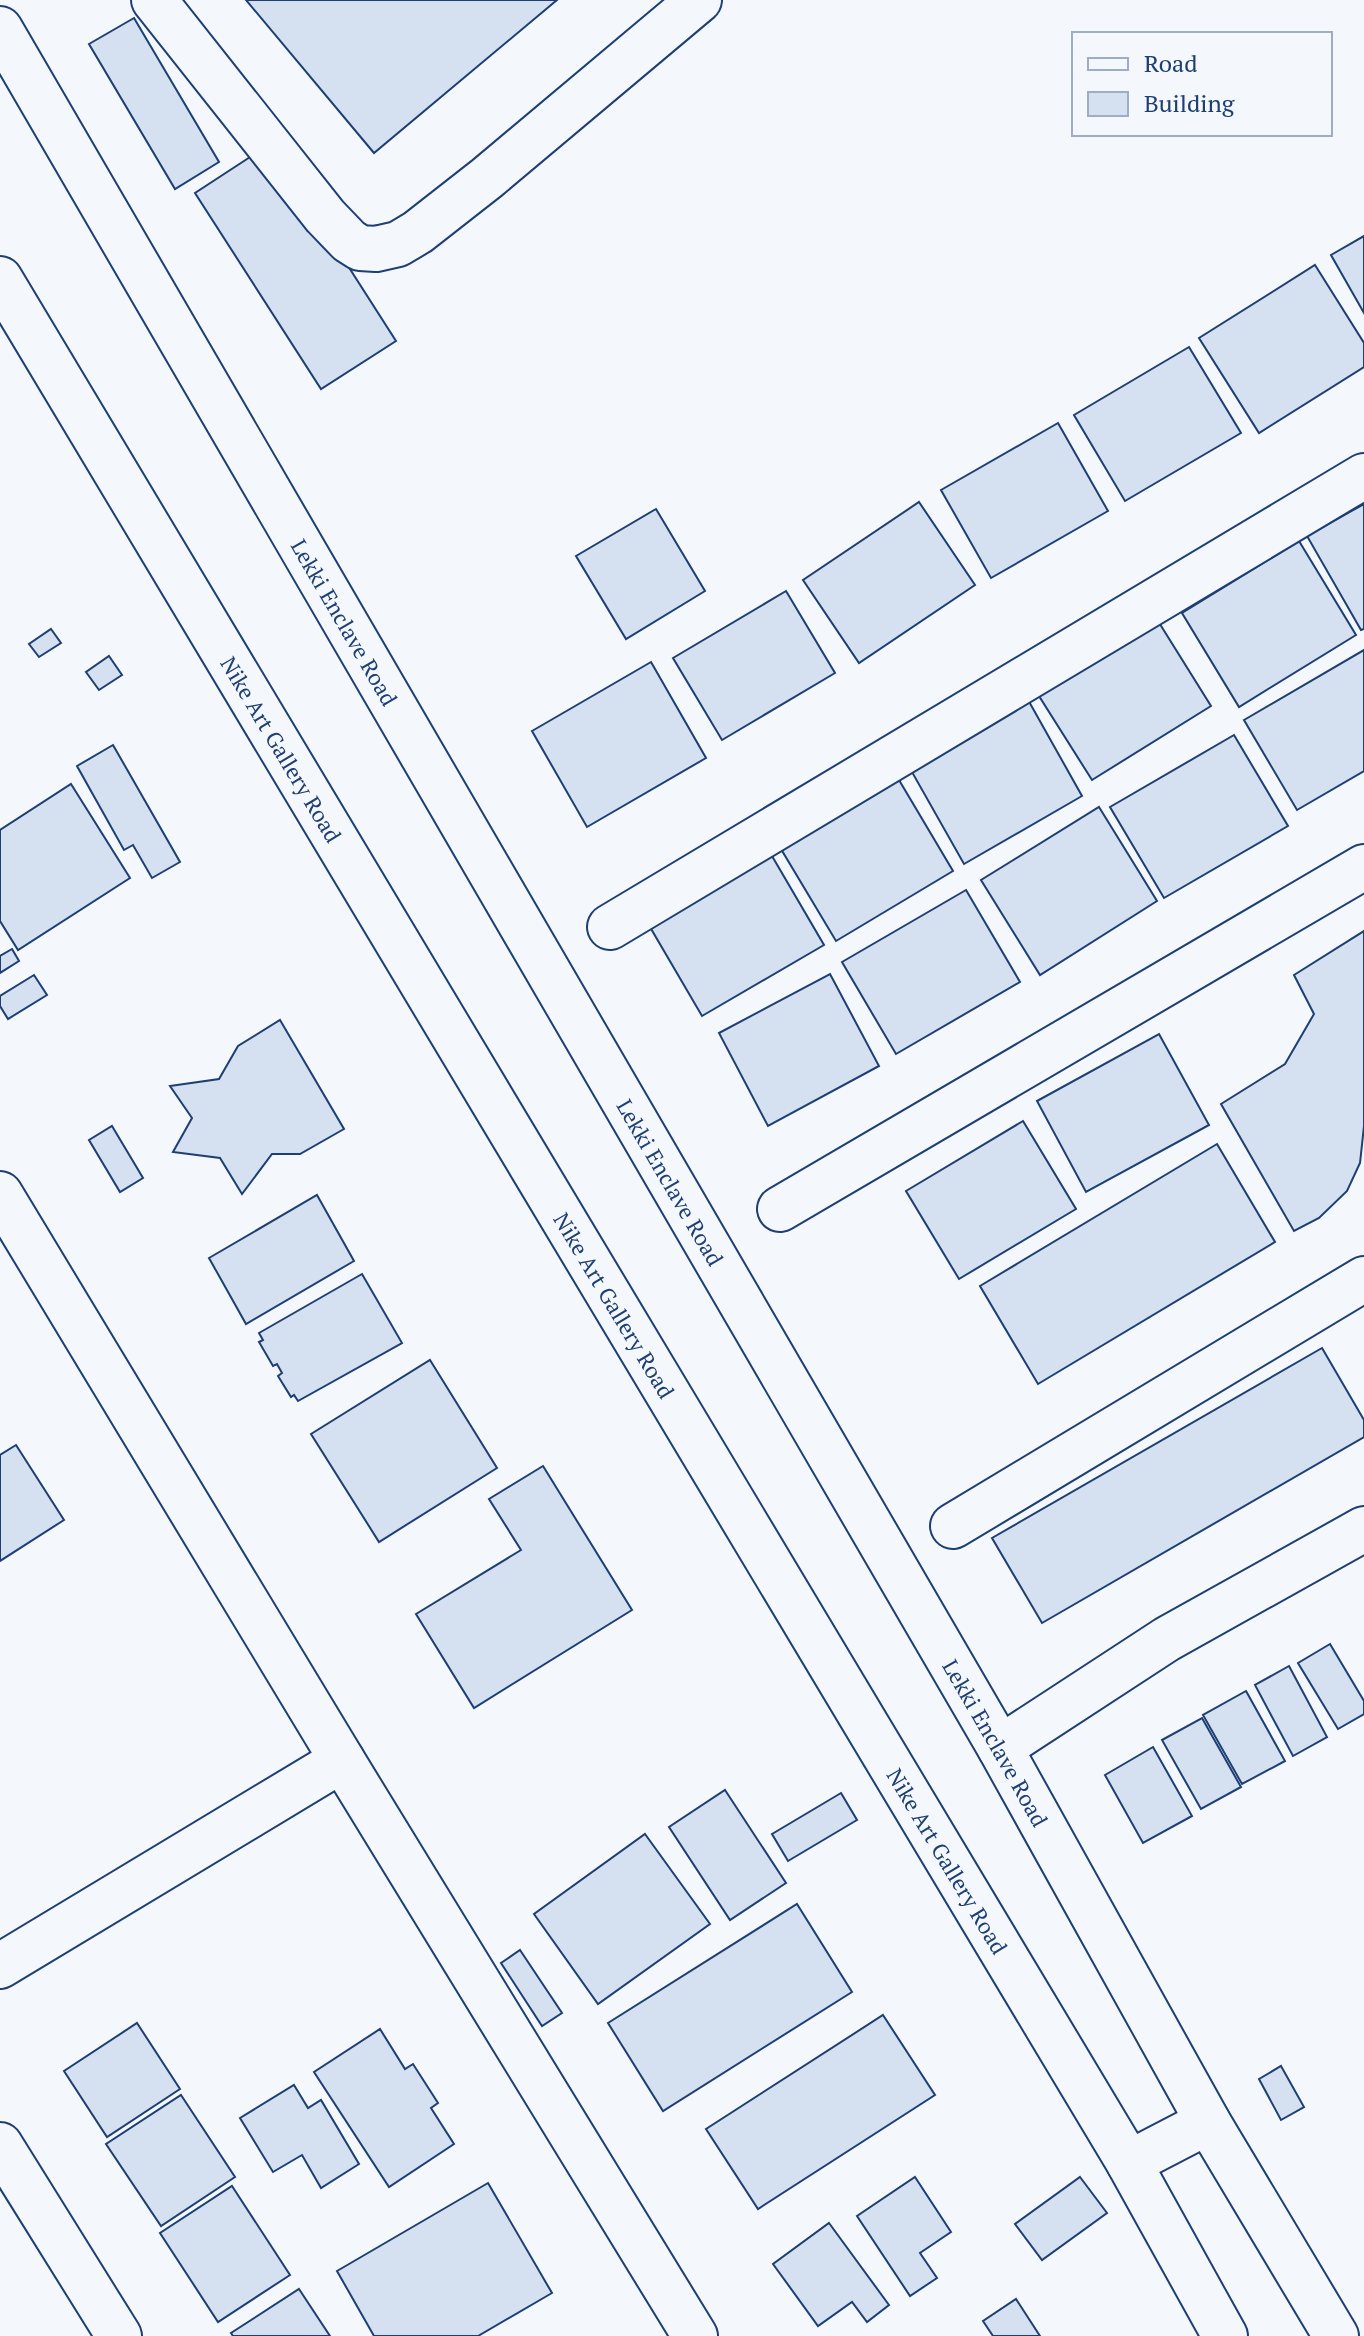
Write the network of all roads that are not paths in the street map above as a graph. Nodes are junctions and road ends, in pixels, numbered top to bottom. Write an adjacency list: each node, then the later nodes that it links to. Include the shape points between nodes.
1 (154, 0): 2 (street, via 325,216 349,241 376,249 418,232)
2 (699, 0)
3 (0, 29): 13 (street, Lekki Enclave Road)
4 (0, 279): 18 (street, Nike Art Gallery Road)
5 (1364, 476): 7 (street)
6 (1364, 867): 9 (street)
7 (610, 927)
8 (0, 1194): 14 (street)
9 (780, 1209)
10 (1364, 1279): 11 (street)
11 (953, 1526)
12 (1364, 1529): 13 (street, via 1167,1639)
13 (1000, 1748): 16 (street, Lekki Enclave Road)
14 (342, 1760): 15 (street); 20 (street)
15 (0, 1966)
16 (1208, 2122): 18 (street); 22 (street, Lekki Enclave Road)
17 (0, 2145): 19 (street)
18 (1129, 2163): 21 (street, Nike Art Gallery Road)
19 (119, 2336)
20 (695, 2336)
21 (1225, 2336)
22 (1336, 2336)

